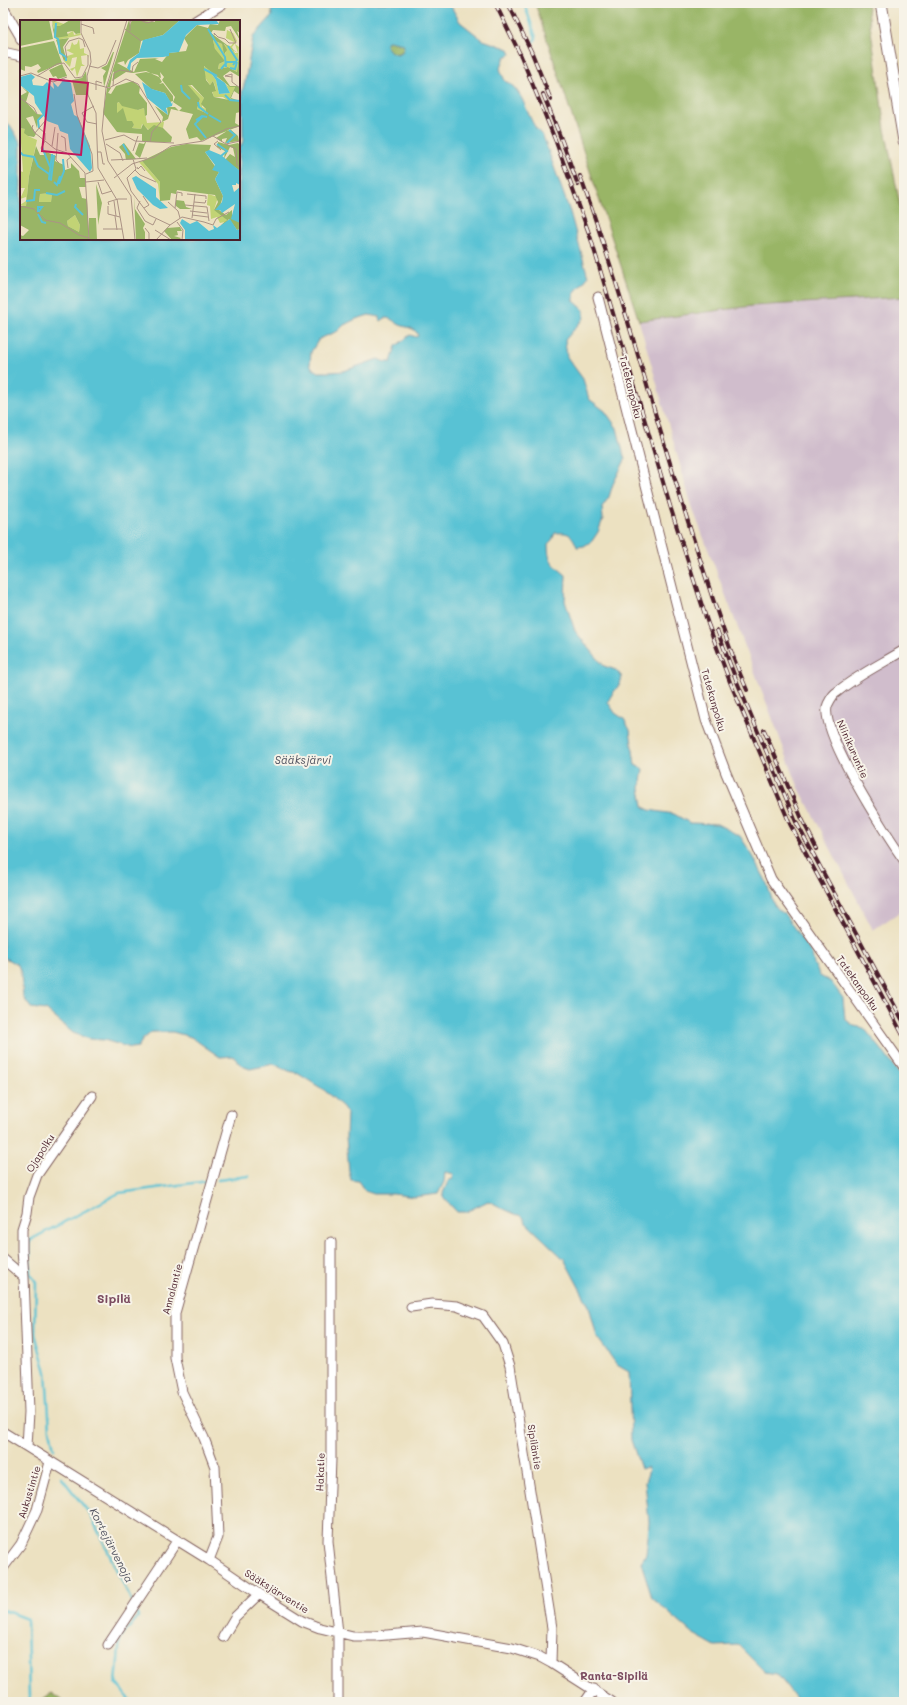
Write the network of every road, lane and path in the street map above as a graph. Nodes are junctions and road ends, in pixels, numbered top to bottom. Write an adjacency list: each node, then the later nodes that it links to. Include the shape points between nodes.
1 (224, 3): 4 (street)
2 (881, 3): 8 (main road)
3 (3, 7): 5 (street)
4 (197, 20)
5 (20, 36)
6 (3, 52): 7 (street)
7 (20, 56)
8 (904, 140)
9 (598, 297): 12 (street, Tatekanpolku, via 706,720 726,774 771,879)
10 (904, 650): 11 (street, Niinikuruntie, via 836,692 827,706 827,718 846,765)
11 (904, 860)
12 (904, 1067)
13 (92, 1096): 17 (street, Ojapolku, via 37,1175 22,1229)
14 (231, 1115): 23 (street, Annalantie, via 175,1313 175,1358 182,1392 215,1467 218,1537)
15 (331, 1242): 26 (street, Hakatie, via 331,1459 328,1541)
16 (3, 1259): 17 (street)
17 (24, 1277): 20 (street, Ojapolku, via 29,1412)
18 (411, 1307): 29 (street, Sipiläntie, via 432,1304 470,1310 483,1316 503,1344 514,1388 551,1622)
19 (3, 1432): 20 (street, Sääksjärventie)
20 (27, 1446): 21 (street, Sääksjärventie)
21 (50, 1462): 22 (street, Sääksjärventie); 24 (street, Aukustintie, via 37,1510 21,1544)
22 (177, 1541): 23 (street, Sääksjärventie); 28 (street)
23 (209, 1560): 25 (street, Sääksjärventie)
24 (3, 1568)
25 (259, 1594): 26 (street, Sääksjärventie, via 302,1621); 27 (street, via 235,1617)
26 (338, 1633): 29 (street, Sääksjärventie, via 363,1636 433,1633 512,1648); 31 (street, Hakatie)
27 (223, 1637)
28 (108, 1645)
29 (551, 1663): 30 (street, Sääksjärventie)
30 (594, 1689): 32 (street); 33 (street, Sääksjärventie)
31 (338, 1702)
32 (585, 1702)
33 (612, 1702)

